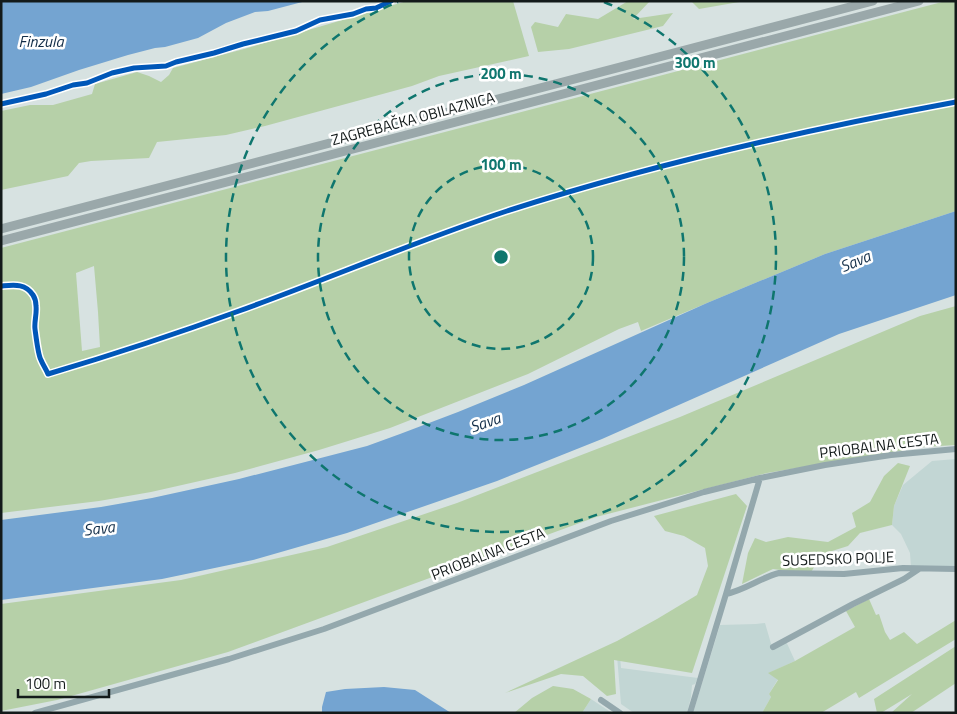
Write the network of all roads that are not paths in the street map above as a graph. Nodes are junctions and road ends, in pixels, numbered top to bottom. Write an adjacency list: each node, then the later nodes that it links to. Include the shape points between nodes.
1 (873, 1): 3 (highway, ZAGREBAČKA OBILAZNICA)
2 (919, 1): 4 (highway, ZAGREBAČKA OBILAZNICA)
3 (1, 228)
4 (1, 241)
5 (956, 449): 6 (street, PRIOBALNA CESTA, via 891,455)
6 (760, 478): 9 (street); 12 (street, PRIOBALNA CESTA, via 611,521 324,629 230,659)
7 (920, 569): 8 (street, SUSEDSKO POLJE); 9 (street, SUSEDSKO POLJE, via 844,574 779,573); 10 (street)
8 (956, 570)
9 (726, 594): 14 (street)
10 (772, 647)
11 (601, 700): 13 (street)
12 (35, 713)
13 (620, 713)
14 (690, 713)

